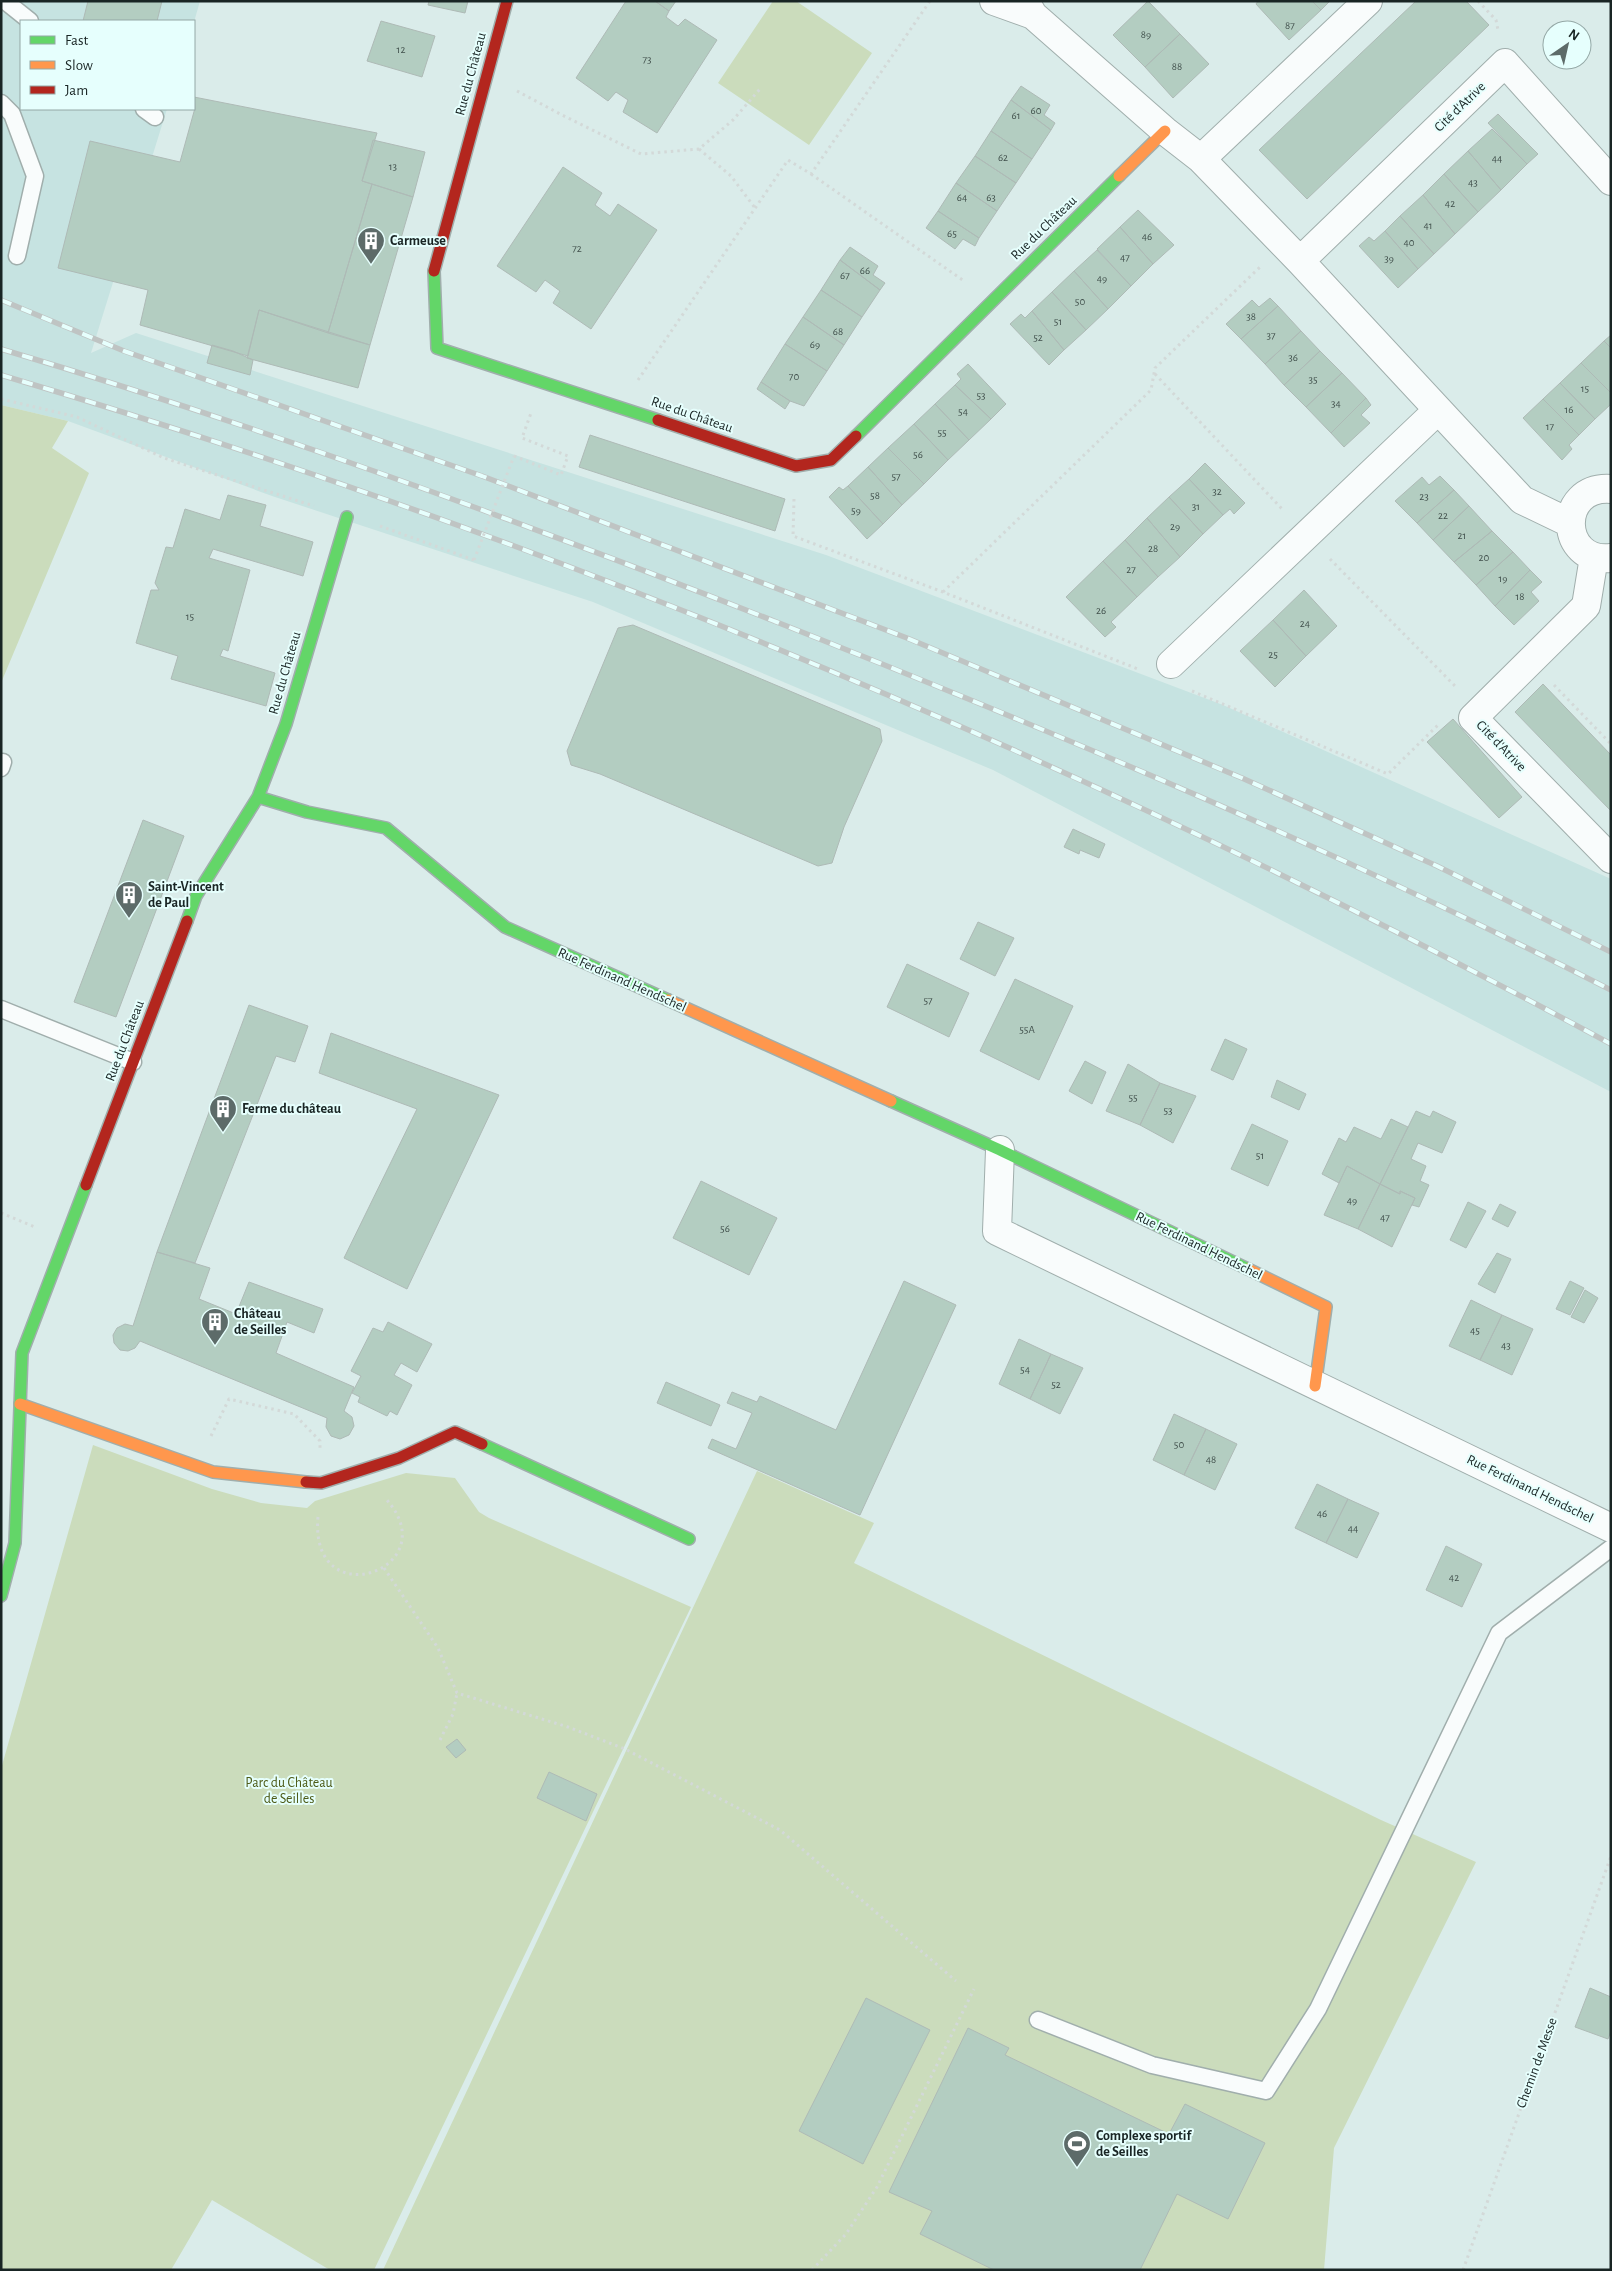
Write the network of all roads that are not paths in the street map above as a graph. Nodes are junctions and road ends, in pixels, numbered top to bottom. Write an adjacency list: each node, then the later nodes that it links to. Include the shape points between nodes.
1 (5, 1): 6 (lane)
2 (507, 1): 8 (street, Rue du Château, via 433,274 437,348 796,466 831,460)
3 (994, 1): 5 (street)
4 (1368, 1): 9 (street)
5 (1029, 8): 8 (street)
6 (29, 20)
7 (1, 103): 12 (lane, via 12,114 35,176)
8 (1165, 131): 9 (street)
9 (1201, 159): 11 (street)
10 (1611, 181): 11 (street, Cité d'Atrive, via 1506,63)
11 (1292, 252): 13 (street)
12 (17, 256)
13 (1438, 410): 16 (street, via 1522,500); 18 (street)
14 (1611, 489): 16 (street, via 1593,491 1584,496 1572,513)
15 (347, 516): 19 (street, Rue du Château, via 286,724)
16 (1570, 523): 17 (street, Cité d'Atrive, via 1576,544)
17 (1602, 558): 20 (street, Cité d'Atrive, via 1586,606 1473,718)
18 (1171, 664)
19 (258, 797): 22 (street, Rue du Château, via 196,896); 23 (street, Rue Ferdinand Hendschel, via 306,812 386,828 505,927)
20 (1611, 859)
21 (1, 1009): 22 (lane)
22 (133, 1062): 25 (street, Rue du Château, via 22,1353)
23 (1000, 1150): 24 (street, Rue Ferdinand Hendschel, via 997,1231); 24 (street, Rue Ferdinand Hendschel, via 1326,1307)
24 (1315, 1386): 26 (street, Rue Ferdinand Hendschel)
25 (20, 1404): 27 (street, via 212,1472 321,1483 399,1458 454,1432); 29 (street, Rue du Château, via 15,1543)
26 (1611, 1528)
27 (689, 1539)
28 (1611, 1548): 30 (lane, via 1499,1633 1318,2009 1266,2091 1152,2065)
29 (1, 1596)
30 (1038, 2020)

